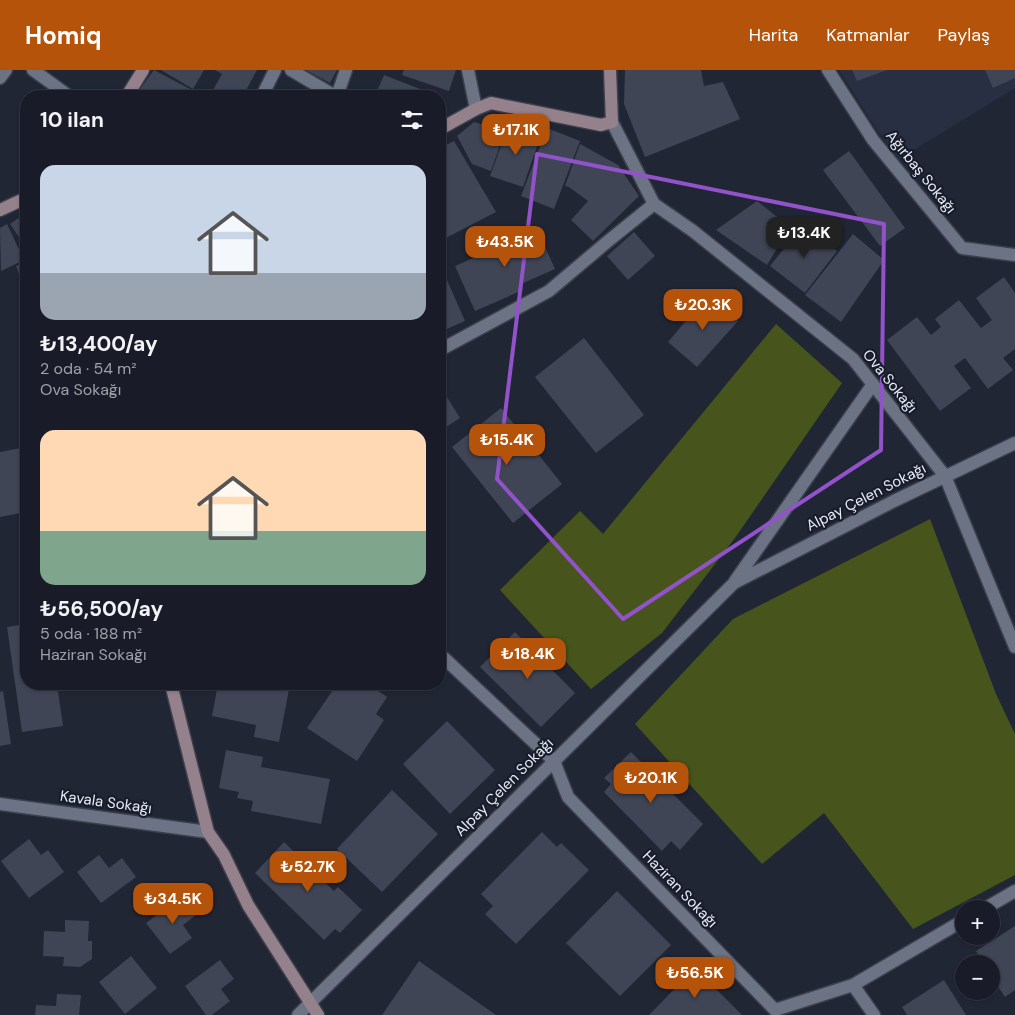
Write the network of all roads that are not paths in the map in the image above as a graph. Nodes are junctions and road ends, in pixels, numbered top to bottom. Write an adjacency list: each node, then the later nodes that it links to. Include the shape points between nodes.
1 (6, 70): 10 (street)
2 (33, 70): 11 (street)
3 (143, 70): 12 (street)
4 (275, 70): 13 (street)
5 (291, 70): 14 (street)
6 (346, 70): 15 (street)
7 (468, 70): 16 (street)
8 (610, 70): 17 (street)
9 (828, 70): 22 (street, Ağırbaş Sokağı, via 873,140 962,248)
10 (0, 78)
11 (61, 90)
12 (131, 90)
13 (265, 90)
14 (326, 90)
15 (338, 90)
16 (476, 109): 17 (street, via 491,103 601,125); 18 (street)
17 (612, 122): 20 (street)
18 (446, 126)
19 (20, 201): 21 (street)
20 (654, 204): 23 (street, via 549,291); 24 (street, Ova Sokağı, via 693,231 853,359)
21 (0, 210)
22 (1015, 255)
23 (446, 347)
24 (873, 384): 26 (street, Ova Sokağı); 27 (street, Alpay Çelen Sokağı)
25 (1015, 443): 26 (street, Alpay Çelen Sokağı)
26 (945, 476): 27 (street, Alpay Çelen Sokağı); 28 (street, Ova Sokağı)
27 (734, 583): 31 (street, Alpay Çelen Sokağı)
28 (1015, 647)
29 (446, 660): 31 (street)
30 (173, 690): 33 (street)
31 (554, 761): 37 (street, Haziran Sokağı, via 568,797 775,1010); 38 (street, Alpay Çelen Sokağı)
32 (0, 804): 33 (street, Kavala Sokağı)
33 (208, 832): 38 (street, via 224,855 248,905)
34 (1015, 892): 35 (street)
35 (1000, 900)
36 (955, 925): 37 (street, Haziran Sokağı)
37 (853, 985): 41 (street)
38 (311, 1002): 39 (street, Alpay Çelen Sokağı); 40 (street)
39 (298, 1015)
40 (318, 1015)
41 (874, 1015)

